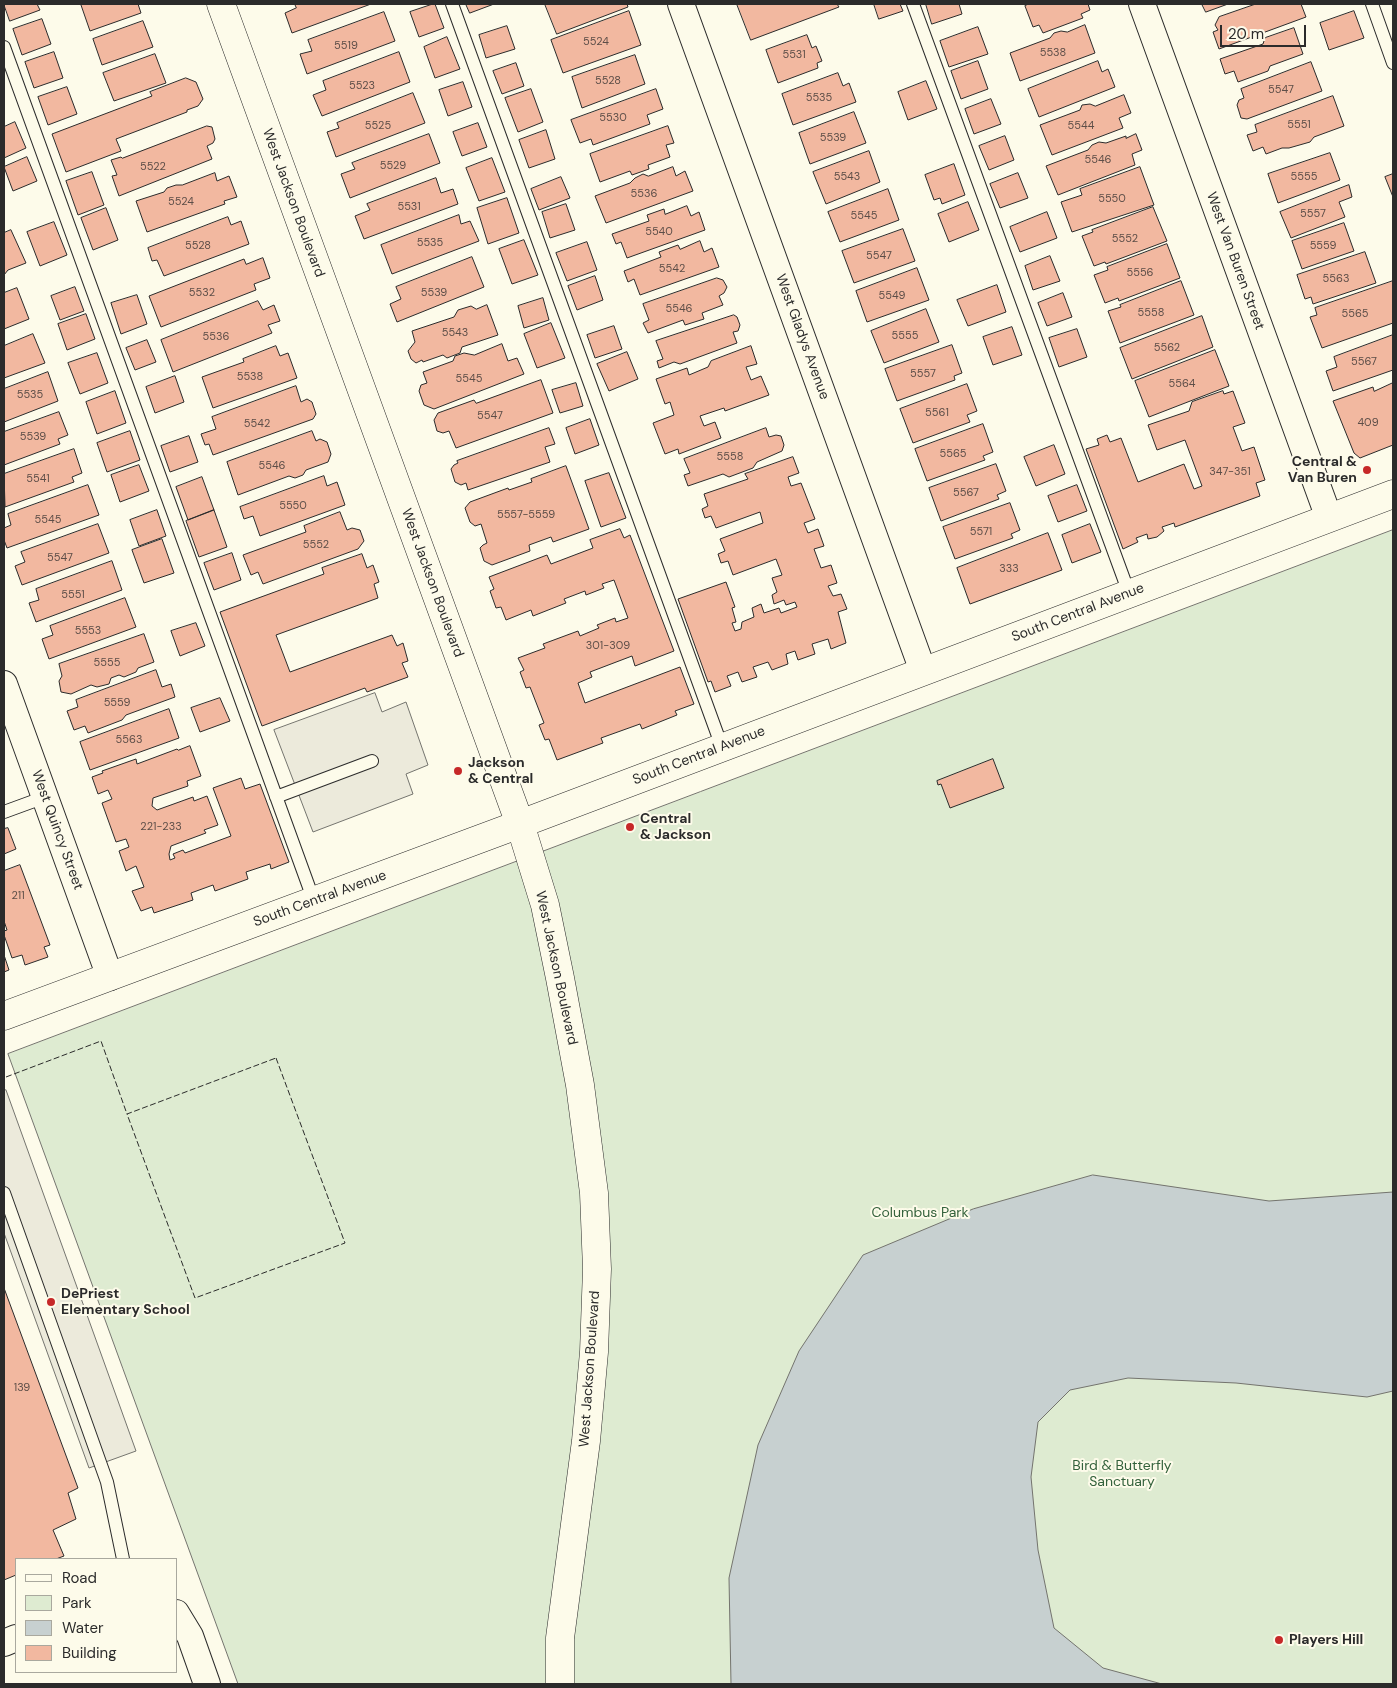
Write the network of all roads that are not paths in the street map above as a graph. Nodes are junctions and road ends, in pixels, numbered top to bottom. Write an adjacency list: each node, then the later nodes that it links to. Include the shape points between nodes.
1 (221, 4): 19 (street, West Jackson Boulevard)
2 (452, 4): 14 (lane)
3 (681, 4): 12 (street, West Gladys Avenue)
4 (913, 4): 11 (lane)
5 (1142, 4): 10 (street, West Van Buren Street)
6 (1372, 4): 8 (lane)
7 (4, 47): 17 (lane)
8 (1393, 62)
9 (1393, 494): 10 (street, South Central Avenue)
10 (1328, 518): 11 (street, South Central Avenue)
11 (1129, 593): 12 (street, South Central Avenue)
12 (924, 671): 14 (street, South Central Avenue)
13 (4, 684): 16 (street, West Quincy Street)
14 (722, 747): 19 (street, South Central Avenue)
15 (372, 761): 17 (lane)
16 (45, 797): 18 (lane); 21 (street, West Quincy Street)
17 (276, 797): 20 (lane)
18 (4, 812)
19 (520, 824): 20 (street, South Central Avenue); 27 (street, West Jackson Boulevard, via 545,905 560,978 580,1085 594,1193 597,1269 594,1352 586,1441 560,1638)
20 (314, 901): 21 (street, South Central Avenue)
21 (110, 977): 22 (street, South Central Avenue)
22 (4, 1016)
23 (4, 1193): 24 (lane, via 107,1482)
24 (123, 1558)
25 (178, 1616): 26 (street, via 190,1636)
26 (208, 1684)
27 (560, 1684)

